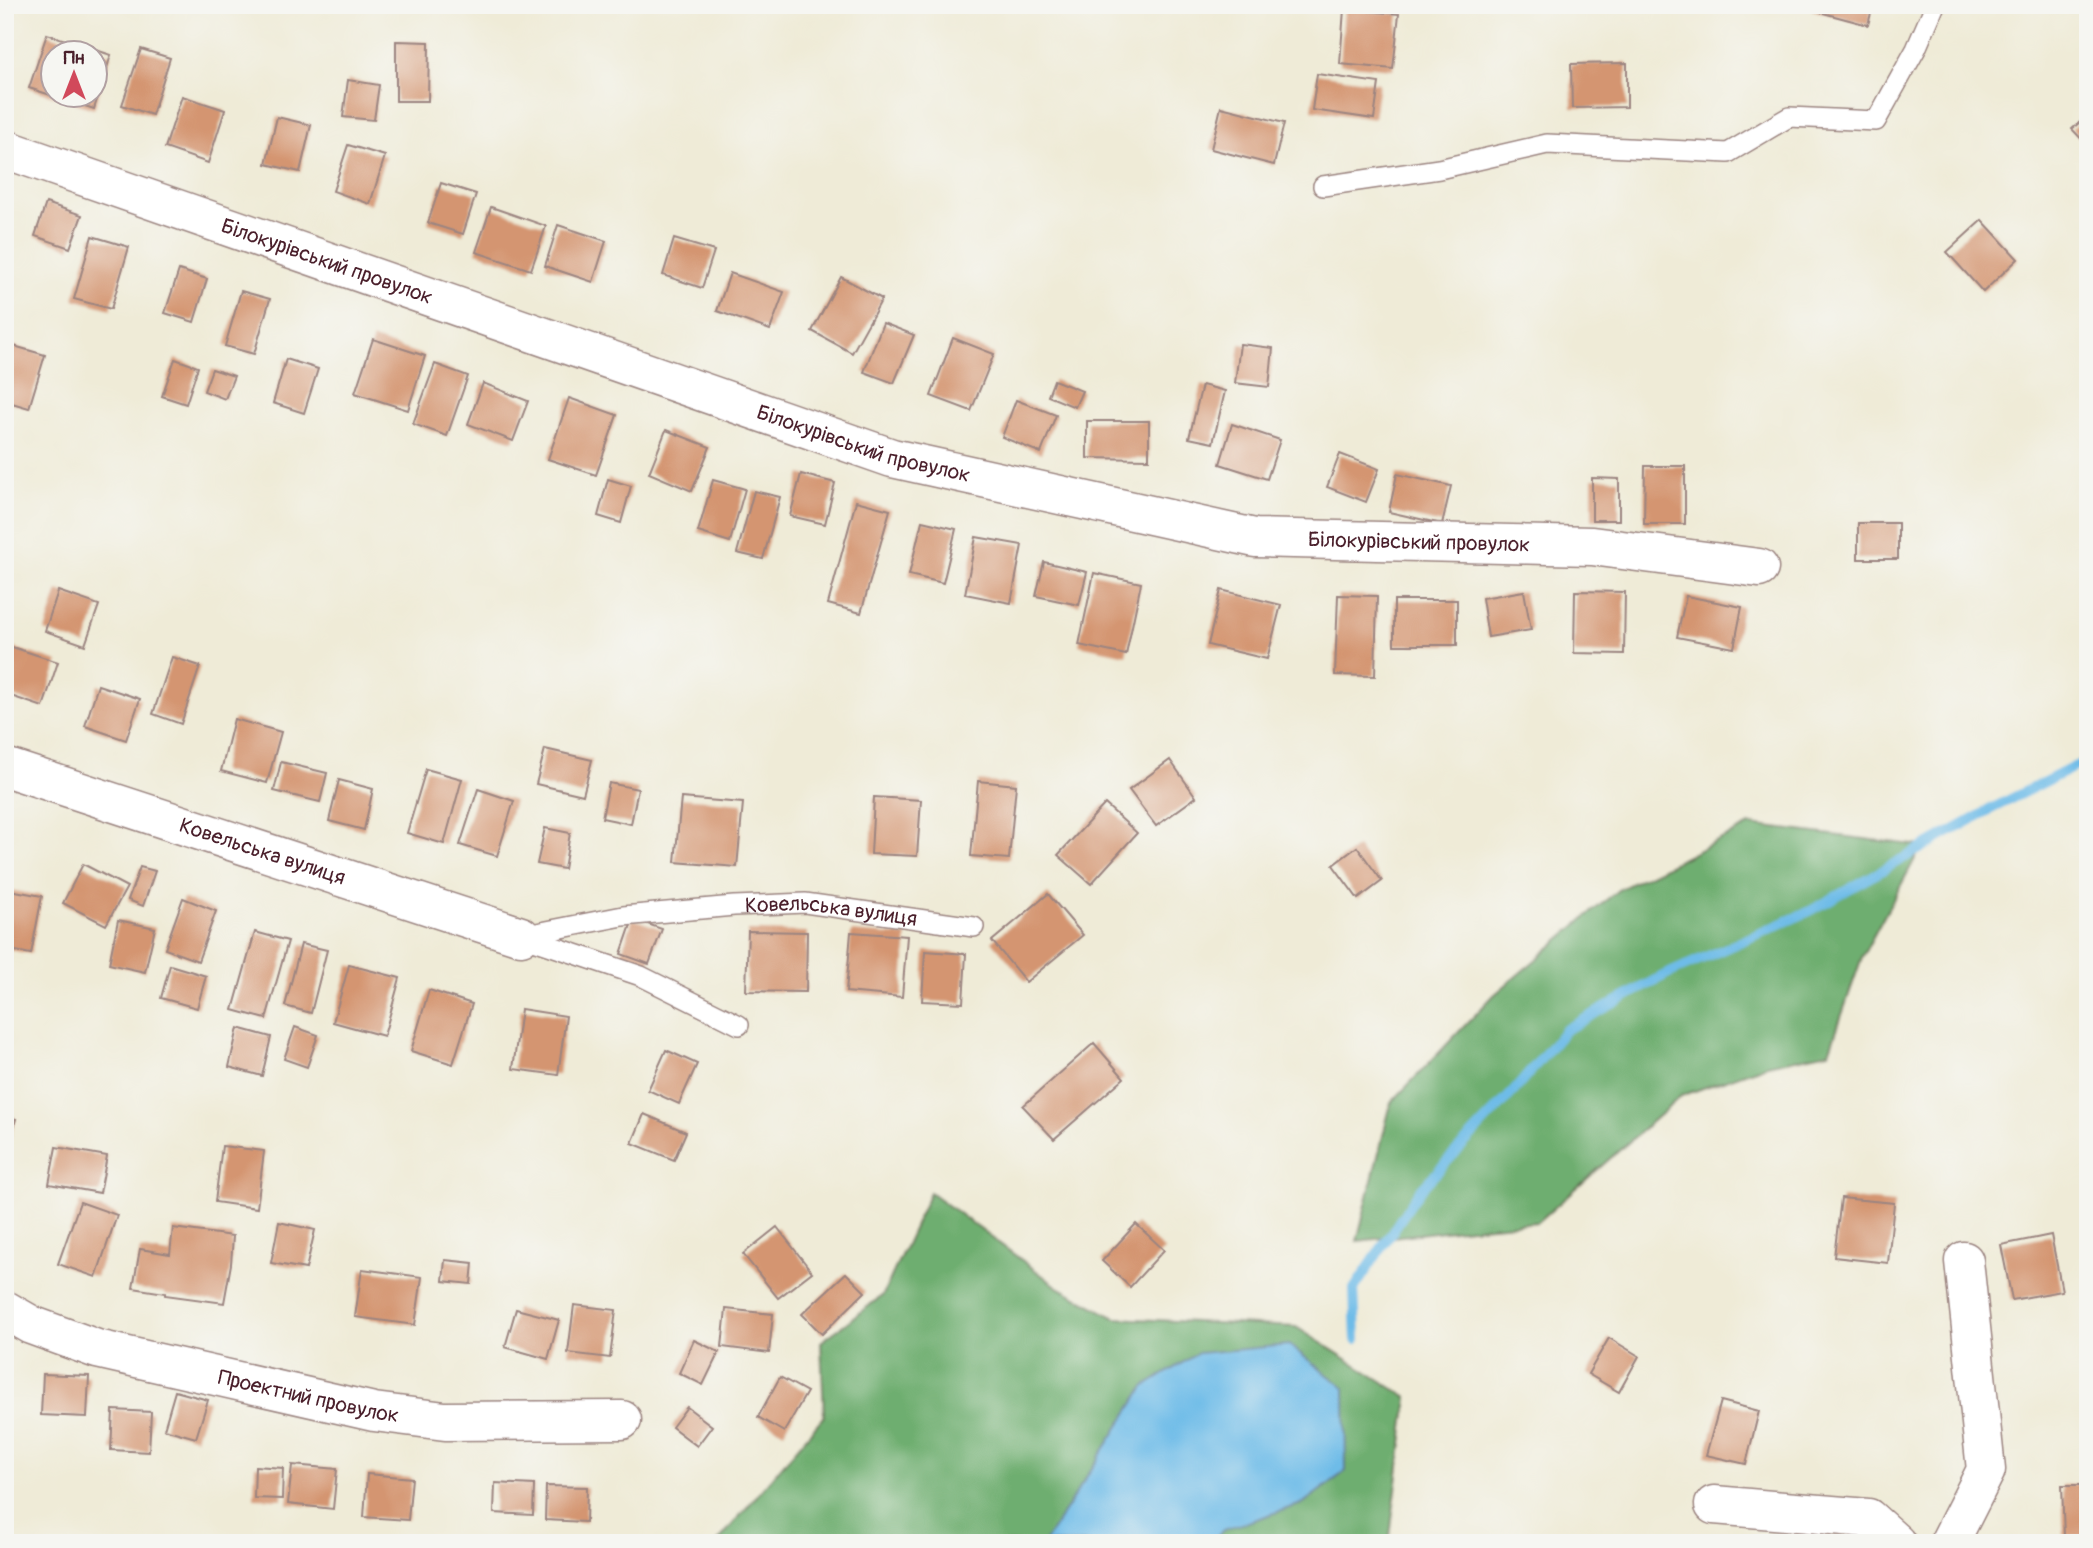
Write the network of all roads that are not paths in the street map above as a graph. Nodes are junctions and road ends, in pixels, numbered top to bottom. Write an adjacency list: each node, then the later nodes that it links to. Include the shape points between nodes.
1 (1935, 5): 3 (lane, via 1876,121 1789,117 1728,153 1547,144 1439,169)
2 (5, 149): 4 (street, Білокурівський провулок, via 892,458 1255,538 1592,547)
3 (1323, 187)
4 (1759, 568)
5 (5, 767): 7 (street, Ковельська вулиця)
6 (974, 927): 7 (lane, Ковельська вулиця, via 805,903 623,916)
7 (521, 936): 8 (lane, Ковельська вулиця, via 641,976)
8 (738, 1025)
9 (1964, 1261): 14 (street, via 1986,1470)
10 (5, 1310): 11 (street, Проектний провулок, via 97,1349 374,1412 445,1421)
11 (622, 1420)
12 (1714, 1505): 13 (street, via 1867,1518)
13 (1896, 1543)
14 (1949, 1543)

